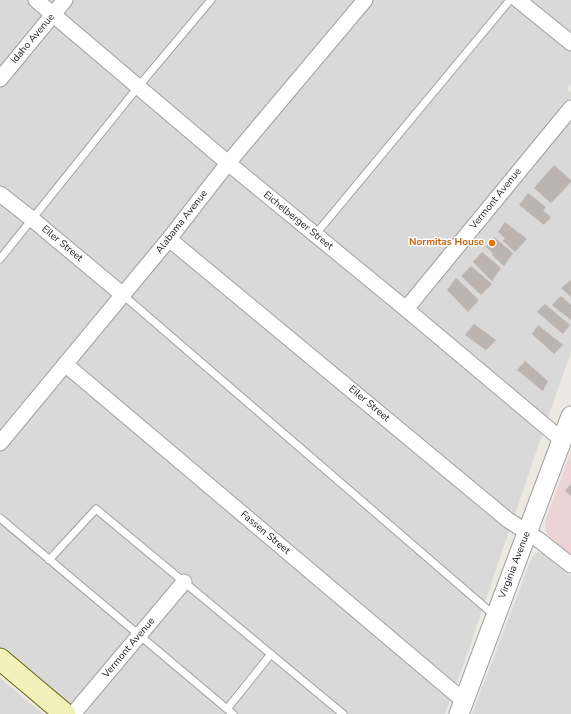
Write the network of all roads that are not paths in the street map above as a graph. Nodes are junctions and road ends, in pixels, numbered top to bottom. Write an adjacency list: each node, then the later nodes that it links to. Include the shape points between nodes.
1 (36, 0): 7 (street, Eichelberger Street)
2 (65, 0): 7 (street, Idaho Avenue)
3 (211, 0): 10 (lane)
4 (365, 0): 12 (street, Alabama Avenue)
5 (510, 0): 15 (lane)
6 (518, 0): 8 (street)
7 (53, 15): 9 (street, Idaho Avenue); 10 (street, Eichelberger Street)
8 (571, 43)
9 (0, 79)
10 (138, 87): 12 (street, Eichelberger Street); 14 (lane)
11 (571, 108): 19 (street, Vermont Avenue)
12 (228, 163): 15 (street, Eichelberger Street); 16 (street, Alabama Avenue)
13 (0, 194): 14 (street, Eiler Street)
14 (32, 219): 17 (lane); 18 (street, Eiler Street)
15 (315, 235): 19 (street, Eichelberger Street)
16 (169, 239): 18 (street, Alabama Avenue); 25 (street, Eiler Street, via 508,520)
17 (0, 258)
18 (123, 295): 20 (street, Alabama Avenue); 29 (lane)
19 (406, 309): 22 (street, Eichelberger Street)
20 (66, 364): 23 (street, Alabama Avenue); 33 (street, Fassen Street)
21 (571, 416): 22 (street, Virginia Avenue)
22 (562, 440): 25 (street, Virginia Avenue)
23 (0, 444)
24 (0, 518): 26 (lane)
25 (527, 532): 27 (street, Eiler Street); 29 (street, Virginia Avenue)
26 (50, 560): 28 (lane, via 96,509); 30 (lane)
27 (571, 565)
28 (184, 582): 30 (street, Vermont Avenue); 31 (lane)
29 (496, 616): 33 (street, Virginia Avenue)
30 (139, 636): 34 (lane); 36 (street, Vermont Avenue)
31 (271, 654): 34 (lane); 38 (lane)
32 (0, 660): 35 (main road)
33 (462, 708)
34 (227, 709): 37 (lane)
35 (65, 714)
36 (73, 714)
37 (233, 714)
38 (343, 714)

